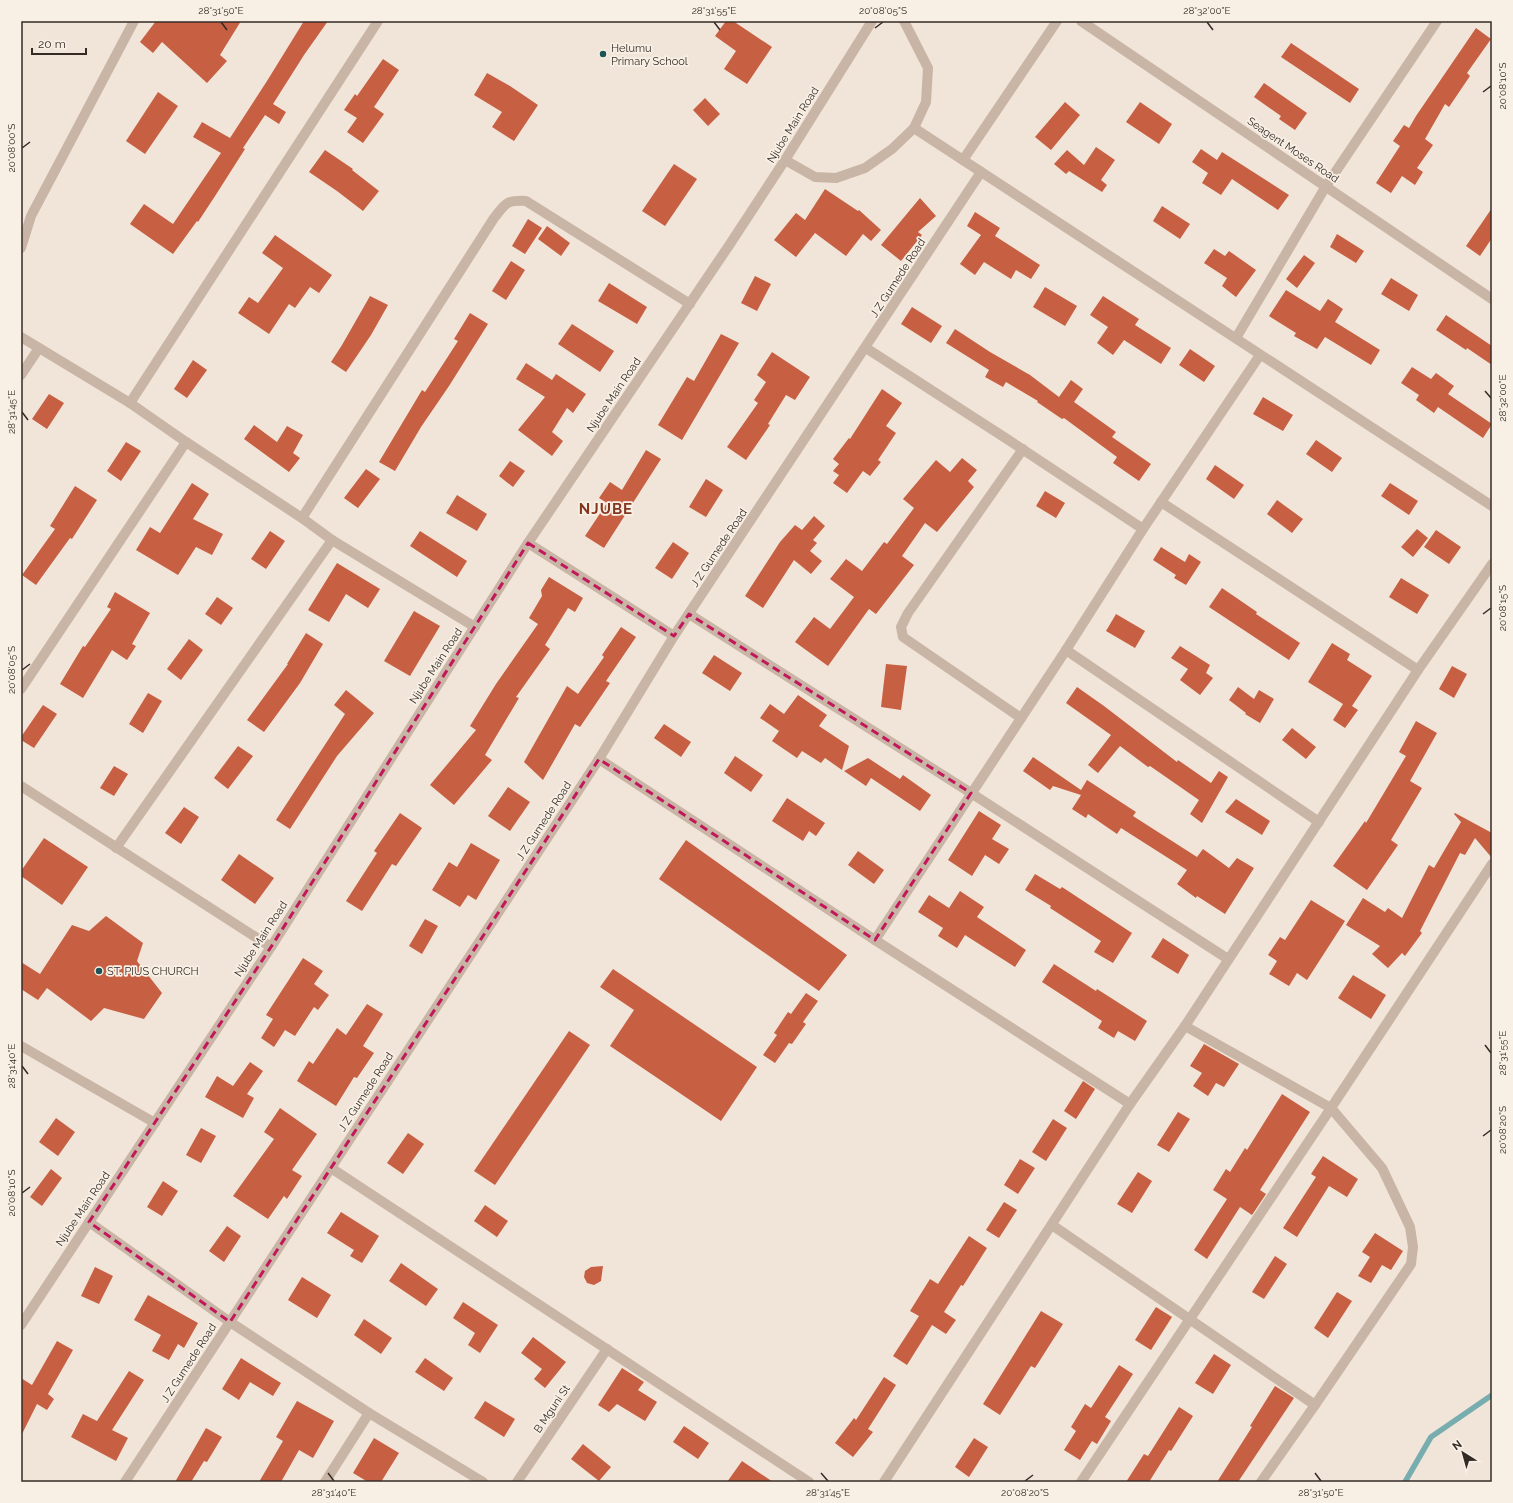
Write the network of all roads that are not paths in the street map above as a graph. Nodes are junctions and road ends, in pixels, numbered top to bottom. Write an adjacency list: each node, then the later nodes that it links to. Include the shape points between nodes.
1 (134, 21): 13 (street, via 30,216)
2 (378, 21): 22 (street)
3 (872, 21): 9 (street, Njube Main Road)
4 (904, 21): 8 (street, via 928,68 926,102)
5 (1057, 21): 10 (street)
6 (1081, 21): 12 (street, Seagent Moses Road)
7 (1437, 21): 12 (street)
8 (914, 128): 9 (street, via 892,149 865,168 836,178 815,177); 10 (street)
9 (785, 160): 15 (street, Njube Main Road)
10 (963, 160): 11 (street)
11 (981, 172): 17 (street); 19 (street, J Z Gumede Road)
12 (1326, 186): 14 (street, Seagent Moses Road); 17 (street)
13 (21, 248)
14 (1492, 299)
15 (690, 304): 27 (street, via 526,201 513,200 494,218); 30 (street, Njube Main Road)
16 (21, 337): 18 (street)
17 (1236, 338): 20 (street)
18 (39, 348): 21 (street); 22 (street)
19 (866, 348): 24 (street); 32 (street, J Z Gumede Road)
20 (1260, 355): 25 (street); 26 (street)
21 (21, 375)
22 (130, 403): 23 (street)
23 (186, 442): 27 (street); 37 (street)
24 (1023, 449): 28 (street); 38 (street, via 908,613 901,627 903,637)
25 (1161, 502): 28 (street); 36 (street)
26 (1492, 506)
27 (302, 518): 29 (street)
28 (1143, 529): 35 (street)
29 (332, 540): 33 (street); 43 (street)
30 (528, 543): 33 (street, Njube Main Road); 34 (street)
31 (1492, 564): 36 (street)
32 (689, 614): 34 (street, J Z Gumede Road); 41 (street)
33 (475, 627): 46 (street, Njube Main Road)
34 (674, 636): 39 (street, J Z Gumede Road)
35 (1066, 650): 38 (street); 42 (street)
36 (1418, 670): 42 (street)
37 (21, 689)
38 (1021, 718): 41 (street)
39 (599, 759): 45 (street); 53 (street, J Z Gumede Road)
40 (21, 786): 43 (street)
41 (971, 793): 45 (street); 47 (street)
42 (1319, 822): 47 (street)
43 (116, 848): 46 (street)
44 (1492, 864): 51 (street)
45 (875, 940): 50 (street)
46 (271, 947): 52 (street, Njube Main Road)
47 (1228, 959): 48 (street)
48 (1185, 1026): 50 (street); 51 (street)
49 (21, 1046): 52 (street)
50 (1130, 1104): 55 (street)
51 (1331, 1108): 56 (street); 60 (street, via 1382,1168 1410,1227 1413,1247 1412,1264)
52 (155, 1124): 54 (street, Njube Main Road)
53 (331, 1168): 57 (street, J Z Gumede Road); 59 (street)
54 (89, 1222): 57 (street); 58 (street, Njube Main Road)
55 (1052, 1225): 56 (street); 67 (street)
56 (1189, 1320): 60 (street); 68 (street)
57 (230, 1322): 61 (street); 62 (street, J Z Gumede Road)
58 (21, 1325)
59 (607, 1349): 65 (street, B Mguni St); 66 (street)
60 (1316, 1405): 69 (street)
61 (369, 1413): 63 (street); 64 (street)
62 (125, 1482)
63 (325, 1482)
64 (483, 1482)
65 (517, 1482)
66 (809, 1482)
67 (884, 1482)
68 (1081, 1482)
69 (1261, 1482)

